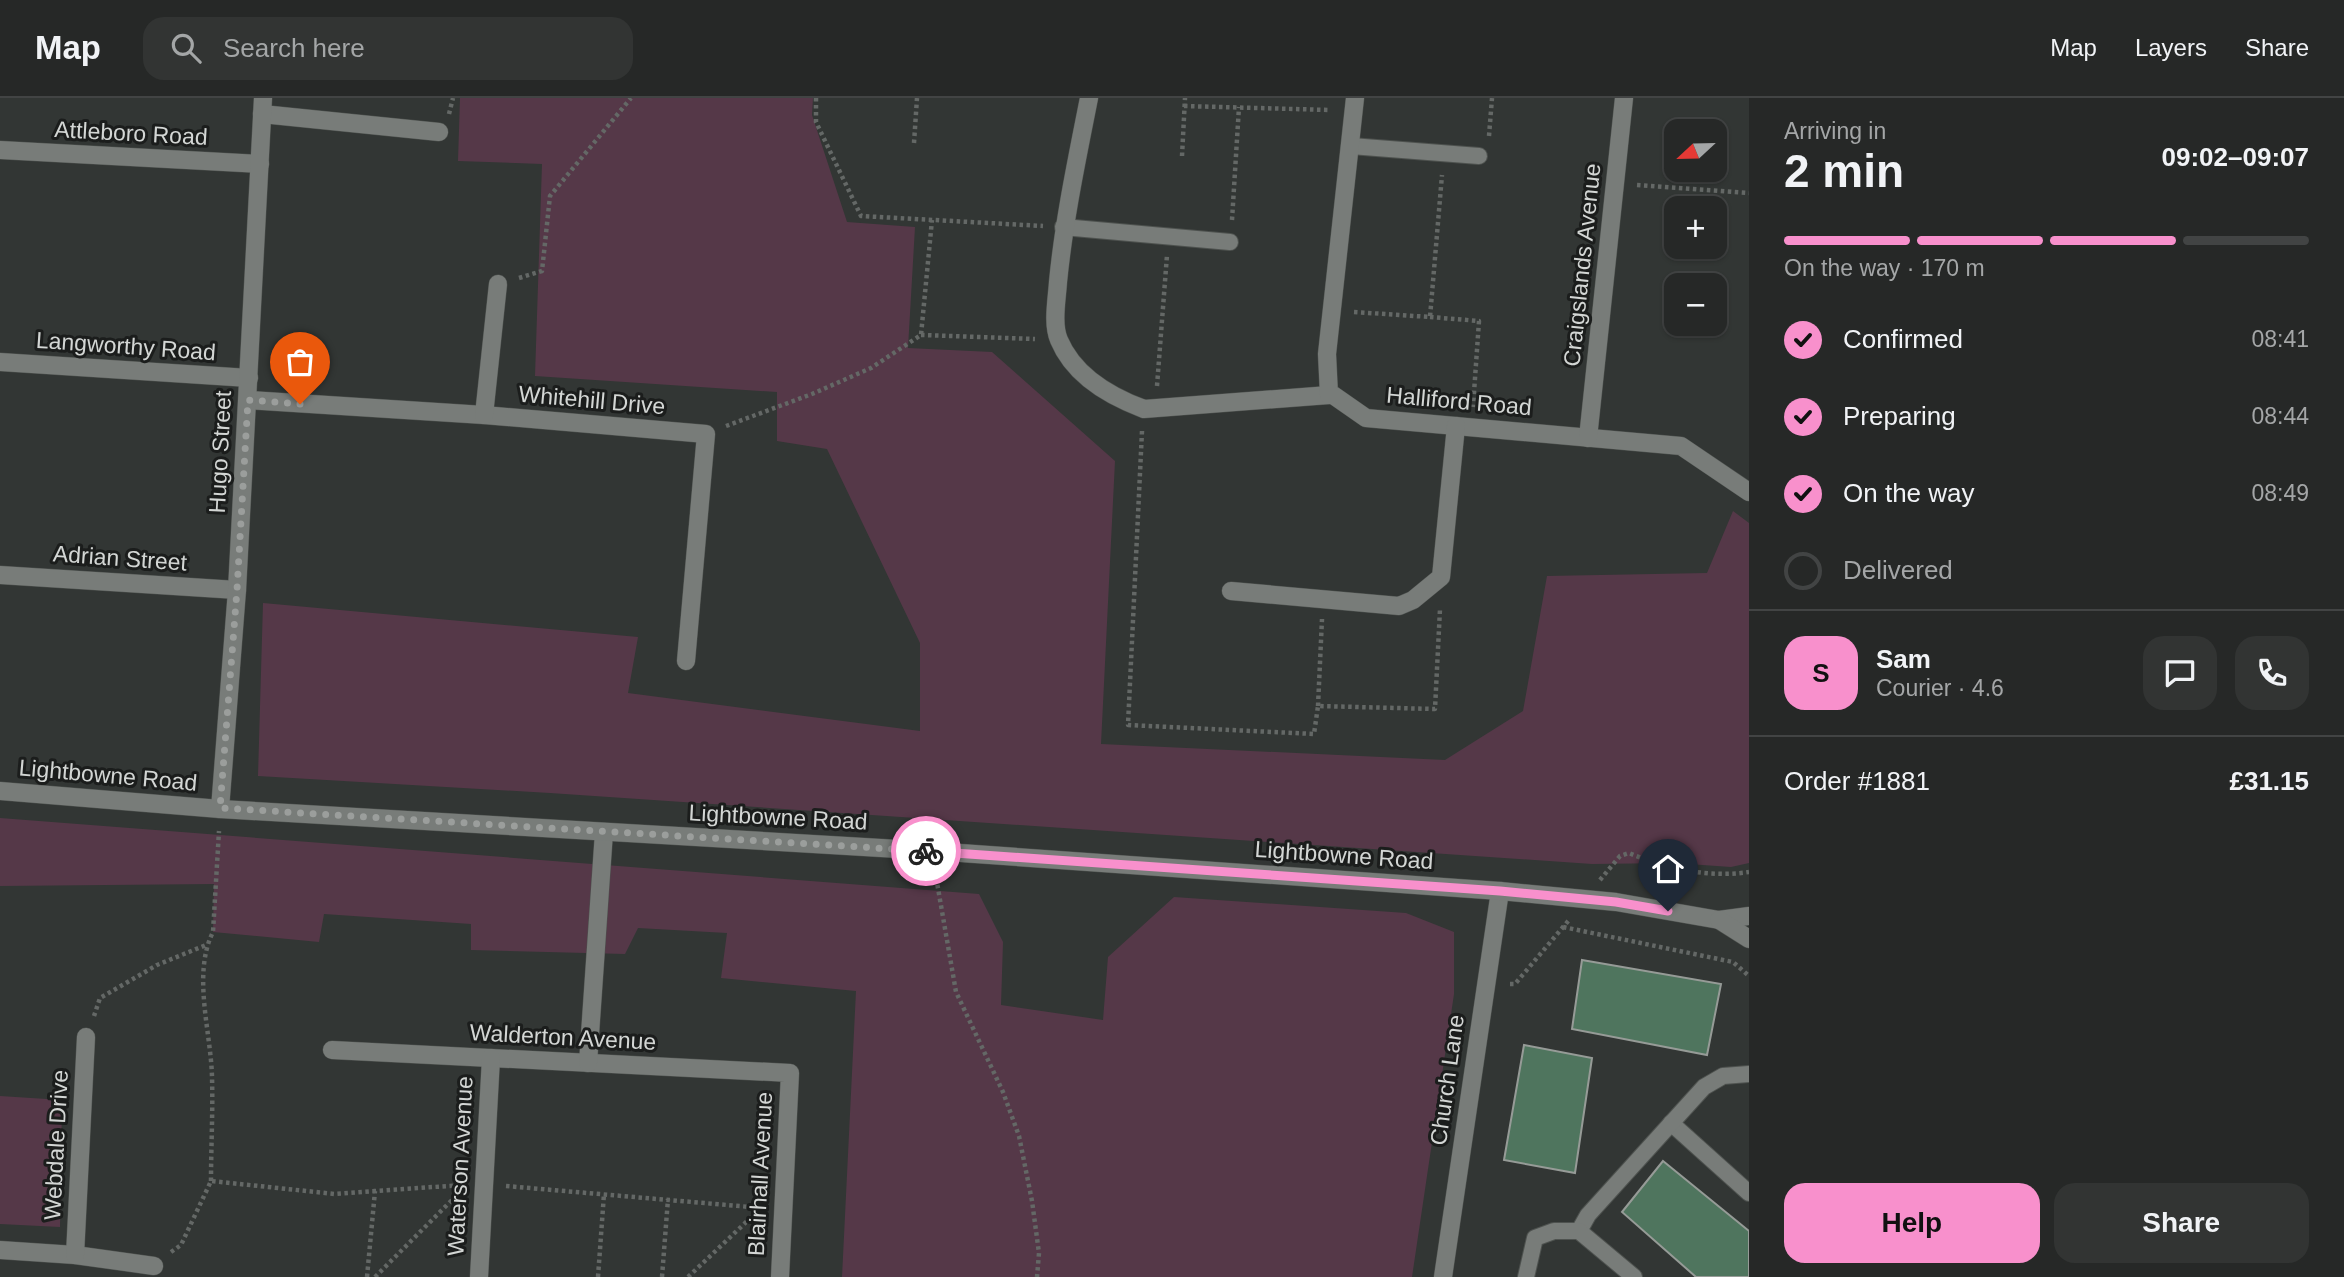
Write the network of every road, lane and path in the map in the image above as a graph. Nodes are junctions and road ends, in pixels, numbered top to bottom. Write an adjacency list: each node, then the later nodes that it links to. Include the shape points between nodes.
1 (631, 98): 26 (path, via 550,196 542,271)
2 (816, 98): 22 (path, via 816,122 861,216)
3 (917, 98): 13 (path)
4 (1089, 98): 23 (street)
5 (1185, 98): 10 (path)
6 (1492, 98): 18 (path, via 1487,156)
7 (1624, 98): 20 (street, Craigslands Avenue)
8 (1355, 104): 11 (path); 14 (street)
9 (263, 106): 12 (street); 19 (street, Hugo Street)
10 (1184, 106): 11 (path); 17 (path)
11 (1239, 107): 25 (path)
12 (439, 132)
13 (915, 143)
14 (1351, 146): 16 (lane); 27 (street)
15 (0, 150): 19 (street, Attleboro Road)
16 (1444, 153): 18 (lane); 28 (path)
17 (1182, 156)
18 (1479, 156)
19 (260, 164): 32 (street, Hugo Street)
20 (1615, 184): 21 (path); 39 (street, Craigslands Avenue)
21 (1749, 193)
22 (932, 220): 23 (path); 29 (path)
23 (1063, 227): 24 (lane); 30 (street, via 1056,325)
24 (1168, 237): 25 (lane); 35 (path)
25 (1230, 242)
26 (498, 284): 36 (street)
27 (1332, 311): 28 (path); 33 (street)
28 (1430, 317): 37 (path, via 1479,321)
29 (921, 335): 30 (path); 38 (path, via 871,368)
30 (1059, 340): 35 (street, via 1090,381 1118,400)
31 (0, 362): 32 (street, Langworthy Road)
32 (248, 378): 34 (street, Hugo Street)
33 (1329, 395): 35 (street); 37 (street, Halliford Road, via 1366,418)
34 (248, 400): 36 (street, Whitehill Drive); 43 (street, Hugo Street)
35 (1149, 409): 47 (path, via 1128,725 1314,734)
36 (484, 415): 38 (street, Whitehill Drive)
37 (1464, 426): 39 (street, Halliford Road); 42 (street)
38 (706, 434): 46 (street)
39 (1588, 438): 40 (street, Halliford Road, via 1681,446)
40 (1749, 492)
41 (0, 575): 43 (street, Adrian Street)
42 (1441, 577): 45 (street, via 1399,606); 47 (path, via 1435,709)
43 (237, 590): 49 (street, Hugo Street)
44 (1231, 591): 45 (street)
45 (1323, 599): 47 (path)
46 (686, 661)
47 (1318, 706)
48 (0, 791): 49 (street, Lightbowne Road)
49 (220, 808): 50 (street, Lightbowne Road); 58 (path, via 213,932)
50 (604, 832): 51 (street, Lightbowne Road); 64 (street)
51 (932, 851): 54 (street, Lightbowne Road); 88 (path, via 956,992 1019,1136 1037,1240)
52 (1608, 870): 53 (path, via 1629,853 1660,866 1715,874)
53 (1749, 872)
54 (1500, 891): 56 (street, Lightbowne Road, via 1616,902); 89 (street, Church Lane)
55 (1749, 916): 56 (street, Lightbowne Road)
56 (1719, 920): 57 (street, Lightbowne Road)
57 (1749, 939)
58 (207, 944): 61 (path, via 157,965 100,998); 68 (path, via 202,965 212,1077)
59 (1749, 976): 60 (path, via 1733,962 1565,925)
60 (1515, 984)
61 (86, 1037): 78 (street, Webdale Drive)
62 (332, 1050): 63 (street, Walderton Avenue)
63 (491, 1058): 64 (street, Walderton Avenue); 69 (street, Waterson Avenue)
64 (588, 1063): 65 (street, Walderton Avenue)
65 (790, 1073): 75 (street, Blairhall Avenue)
66 (1749, 1074): 67 (lane, via 1723,1076 1704,1087)
67 (1671, 1123): 71 (lane); 76 (lane, via 1588,1215)
68 (211, 1181): 70 (path, via 335,1194); 79 (path, via 181,1245)
69 (484, 1184): 72 (path); 83 (street, Waterson Avenue)
70 (375, 1191): 81 (path); 82 (path, via 467,1185)
71 (1749, 1193)
72 (604, 1194): 73 (path); 84 (path)
73 (668, 1199): 74 (path); 85 (path)
74 (761, 1208): 75 (path); 86 (path)
75 (783, 1209): 87 (street, Blairhall Avenue)
76 (1579, 1231): 80 (lane); 90 (lane, via 1554,1231 1535,1238)
77 (0, 1250): 78 (street)
78 (75, 1255): 79 (street)
79 (154, 1271)
80 (1614, 1271): 91 (lane)
81 (366, 1277)
82 (375, 1277)
83 (479, 1277)
84 (598, 1277)
85 (662, 1277)
86 (688, 1277)
87 (780, 1277)
88 (1038, 1277)
89 (1443, 1277)
90 (1526, 1277)
91 (1634, 1277)

